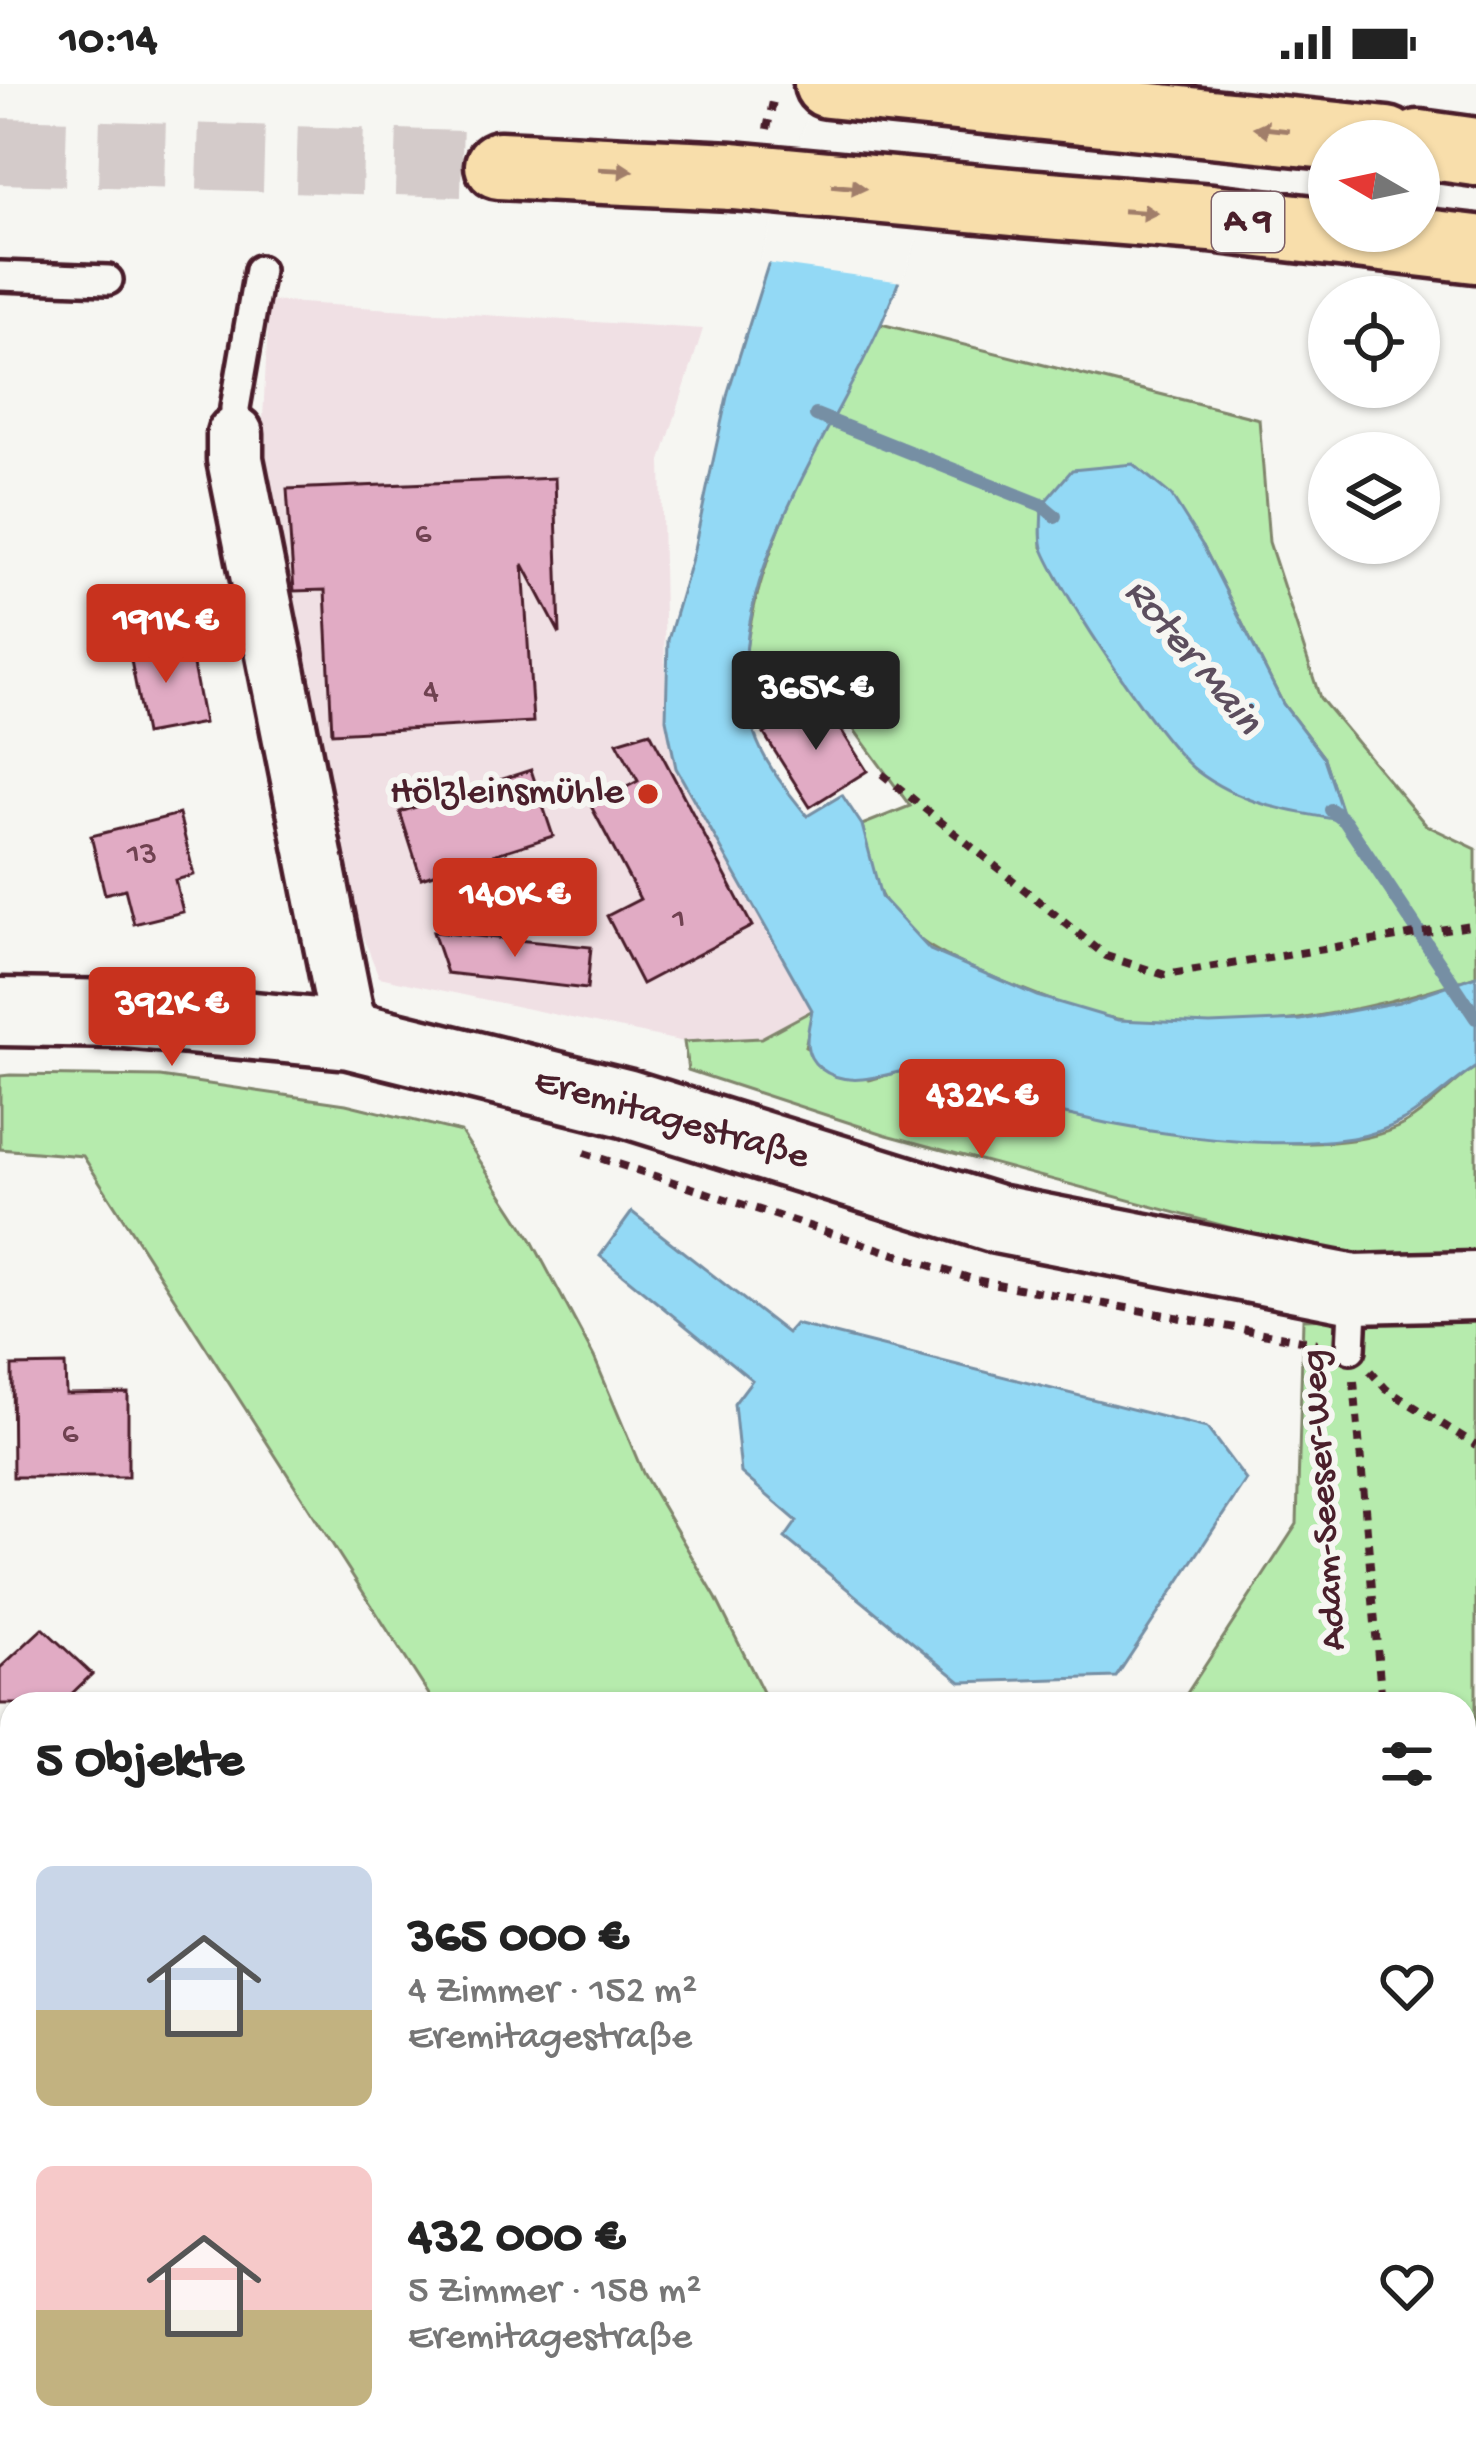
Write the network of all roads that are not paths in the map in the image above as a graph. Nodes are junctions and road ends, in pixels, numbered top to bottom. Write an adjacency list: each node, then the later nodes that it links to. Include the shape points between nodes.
1 (828, 84): 2 (highway, one-way to 1)
2 (1308, 133)
3 (499, 165): 4 (highway, A 9, one-way to 4, bridge, via 732,176)
4 (1474, 248)
5 (259, 270): 8 (lane)
6 (0, 276): 7 (lane)
7 (108, 280)
8 (235, 434): 10 (street)
9 (0, 1012): 10 (street, Eremitagestraße, via 124,1014)
10 (350, 1035): 11 (street, Eremitagestraße, via 625,1103 997,1220 1352,1319)
11 (1476, 1286)

